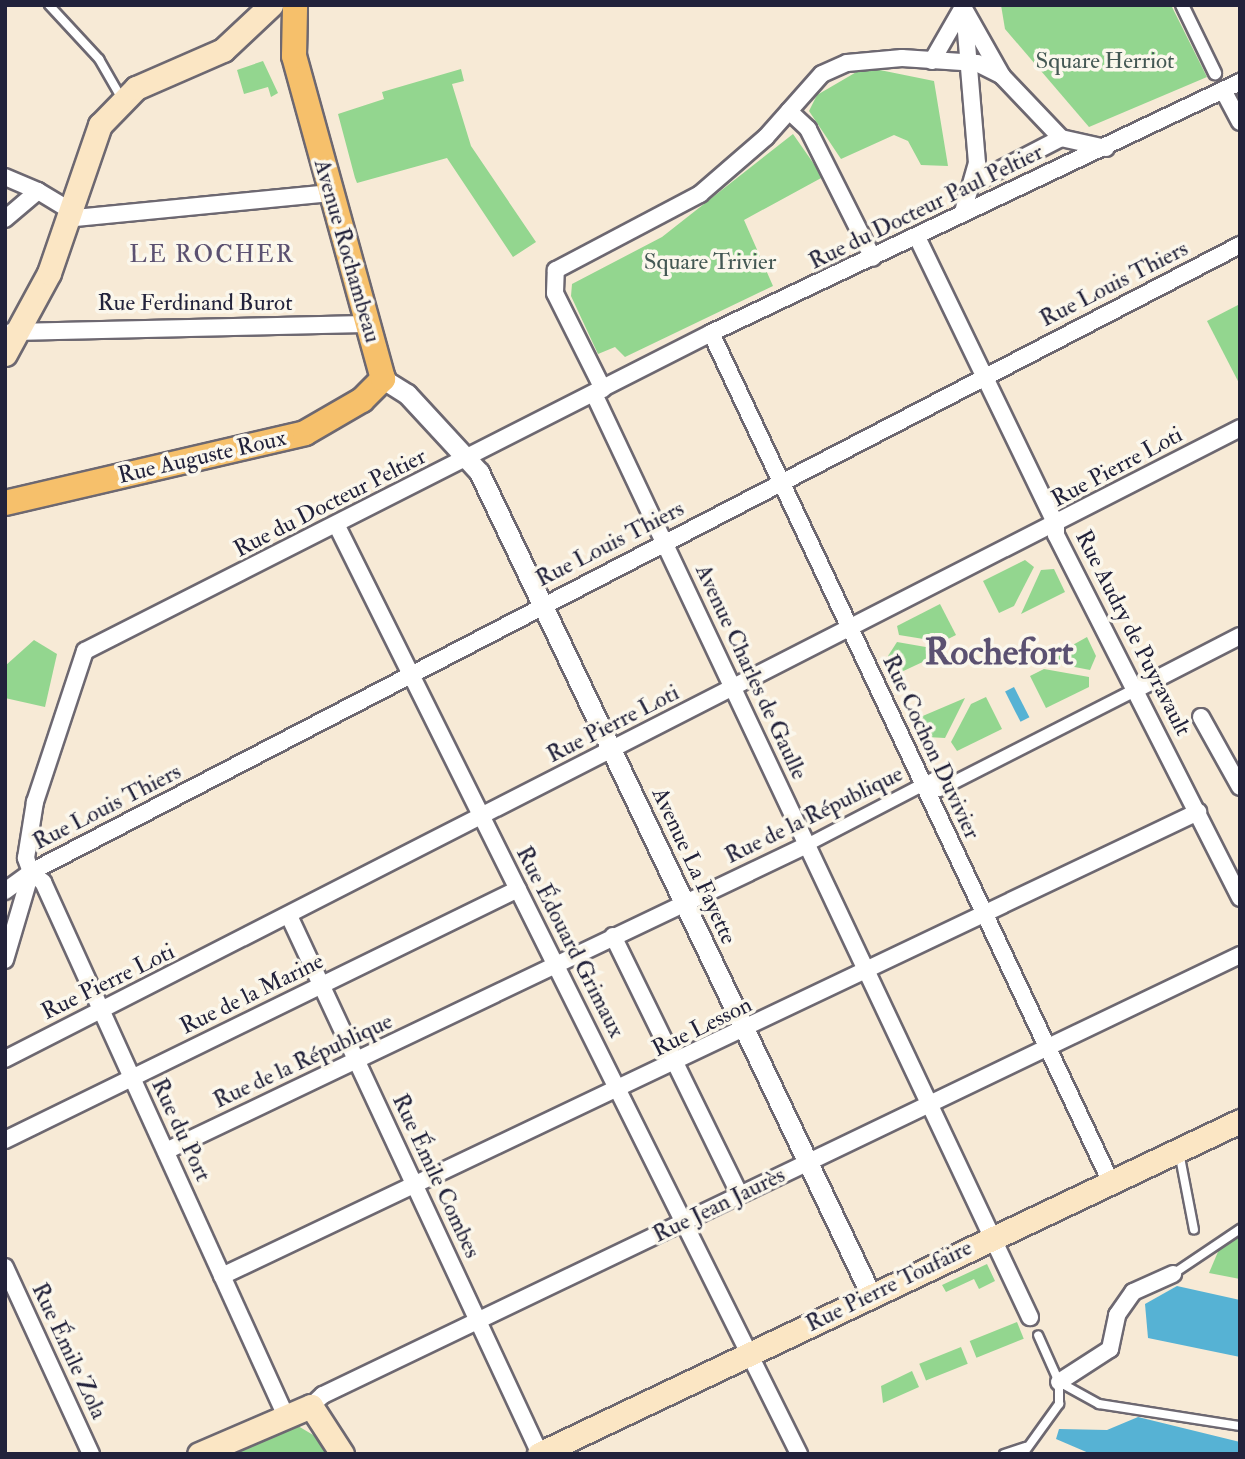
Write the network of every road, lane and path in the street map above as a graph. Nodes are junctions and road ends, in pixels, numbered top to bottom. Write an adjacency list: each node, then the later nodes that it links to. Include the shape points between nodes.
1 (49, 5): 11 (lane, via 99,59)
2 (1182, 5): 7 (street)
3 (289, 6): 11 (main road, via 223,50); 22 (main road, Avenue Rochambeau, via 294,56)
4 (963, 6): 5 (street); 6 (street); 8 (street)
5 (932, 61): 6 (street); 12 (street, via 902,58 847,63 822,74)
6 (969, 64): 8 (street); 16 (street)
7 (1215, 73)
8 (1002, 76): 14 (street)
9 (1240, 82): 10 (street, Rue du Docteur Paul Peltier)
10 (1223, 90): 13 (street); 15 (street, Rue du Docteur Paul Peltier)
11 (123, 100): 24 (main road, via 91,142)
12 (789, 111): 28 (street, via 808,129); 35 (street, Avenue Charles de Gaulle, via 700,194 555,270 555,292)
13 (1240, 122)
14 (1061, 138): 15 (street); 17 (street); 20 (street, via 1042,164)
15 (1106, 149): 20 (street, Rue du Docteur Paul Peltier)
16 (977, 163): 17 (street); 19 (street)
17 (992, 174): 19 (street); 20 (street)
18 (5, 177): 21 (street)
19 (972, 184): 23 (street)
20 (1012, 186): 23 (street, Rue du Docteur Paul Peltier)
21 (38, 191): 24 (street); 25 (street)
22 (331, 193): 24 (street); 29 (main road, Avenue Rochambeau)
23 (963, 212): 26 (street, Rue du Docteur Paul Peltier)
24 (67, 214): 30 (main road)
25 (5, 219)
26 (917, 237): 28 (street, Rue du Docteur Paul Peltier); 33 (street, Rue Audry de Puyravault)
27 (1240, 245): 33 (street, Rue Louis Thiers)
28 (873, 258): 31 (street, Rue du Docteur Paul Peltier)
29 (368, 324): 30 (street, Rue Ferdinand Burot); 34 (main road, Avenue Rochambeau)
30 (14, 330): 32 (main road)
31 (711, 333): 35 (street, Rue du Docteur Paul Peltier); 38 (street, Rue Cochon Duvivier)
32 (5, 354)
33 (985, 376): 38 (street, Rue Louis Thiers); 40 (street, Rue Audry de Puyravault)
34 (383, 379): 37 (street); 39 (main road, Rue Auguste Roux, via 362,400 304,433)
35 (598, 391): 37 (street, Rue du Docteur Peltier); 42 (street, Avenue Charles de Gaulle)
36 (1240, 428): 40 (street, Rue Pierre Loti)
37 (471, 459): 41 (street, Rue du Docteur Peltier); 43 (street, Avenue La Fayette)
38 (781, 482): 42 (street, Rue Louis Thiers); 44 (street, Rue Cochon Duvivier)
39 (5, 503)
40 (1056, 524): 44 (street, Rue Pierre Loti); 48 (street, Rue Audry de Puyravault, via 1056,535)
41 (337, 526): 46 (street, Rue Édouard Grimaux); 56 (street, Rue du Docteur Peltier, via 85,651 35,802 26,858)
42 (664, 542): 43 (street, Rue Louis Thiers); 47 (street, Avenue Charles de Gaulle)
43 (542, 605): 46 (street, Rue Louis Thiers); 50 (street, Avenue La Fayette)
44 (851, 629): 47 (street, Rue Pierre Loti); 51 (street, Rue Cochon Duvivier)
45 (1240, 636): 48 (street, Rue de la République)
46 (410, 674): 54 (street, Rue Édouard Grimaux); 56 (street, Rue Louis Thiers)
47 (733, 689): 50 (street, Rue Pierre Loti); 55 (street, Avenue Charles de Gaulle)
48 (1137, 689): 51 (street, Rue de la République, via 939,790 934,779); 53 (street, Rue Audry de Puyravault)
49 (1201, 717): 52 (street)
50 (612, 750): 54 (street, Rue Pierre Loti); 60 (street, Avenue La Fayette)
51 (924, 784): 55 (street, Rue de la République); 61 (street, Rue Cochon Duvivier)
52 (1240, 787)
53 (1198, 813): 59 (street, Rue Audry de Puyravault); 61 (street, Rue Lesson)
54 (482, 818): 57 (street, Rue Édouard Grimaux); 62 (street, Rue Pierre Loti)
55 (807, 845): 60 (street, Rue de la République); 67 (street, Avenue Charles de Gaulle)
56 (30, 872): 58 (street, Rue Louis Thiers); 65 (street); 69 (street, Rue du Port, via 43,882)
57 (518, 889): 66 (street, Rue Édouard Grimaux); 68 (street, Rue de la Marine)
58 (5, 891)
59 (1240, 898)
60 (684, 902): 63 (street, Rue de la République); 70 (street, Avenue La Fayette)
61 (986, 915): 67 (street, Rue Lesson); 71 (street, Rue Cochon Duvivier)
62 (290, 918): 68 (street, Rue Émile Combes); 69 (street, Rue Pierre Loti)
63 (613, 936): 66 (street, Rue de la République); 74 (street)
64 (1240, 955): 71 (street, Rue Jean Jaurès)
65 (5, 960)
66 (556, 964): 73 (street, Rue de la République); 76 (street, Rue Édouard Grimaux)
67 (867, 972): 70 (street, Rue Lesson); 77 (street, Avenue Charles de Gaulle)
68 (322, 986): 73 (street, Rue Émile Combes); 75 (street, Rue de la Marine)
69 (101, 1012): 72 (street, Rue Pierre Loti); 75 (street, Rue du Port)
70 (745, 1031): 74 (street, Rue Lesson); 82 (street, Avenue La Fayette)
71 (1048, 1047): 77 (street, Rue Jean Jaurès); 83 (street, Rue Cochon Duvivier)
72 (5, 1059)
73 (357, 1061): 81 (street, Rue de la République); 84 (street, Rue Émile Combes)
74 (676, 1064): 76 (street, Rue Lesson); 85 (street)
75 (131, 1077): 79 (street, Rue de la Marine); 81 (street, Rue du Port)
76 (620, 1092): 84 (street, Rue Lesson); 86 (street, Rue Édouard Grimaux)
77 (929, 1104): 82 (street, Rue Jean Jaurès); 89 (street, Avenue Charles de Gaulle)
78 (1240, 1121): 80 (main road, Rue Pierre Toufaire)
79 (5, 1140)
80 (1178, 1149): 83 (main road, Rue Pierre Toufaire); 88 (lane)
81 (166, 1151): 92 (street, Rue du Port)
82 (808, 1162): 85 (street, Rue Jean Jaurès); 93 (street, Avenue La Fayette)
83 (1110, 1180): 89 (main road, Rue Pierre Toufaire)
84 (416, 1188): 92 (street, Rue Lesson); 94 (street, Rue Émile Combes)
85 (740, 1195): 86 (street, Rue Jean Jaurès)
86 (685, 1221): 94 (street, Rue Jean Jaurès); 96 (street, Rue Édouard Grimaux)
87 (1240, 1229): 91 (lane)
88 (1194, 1230)
89 (992, 1236): 93 (main road, Rue Pierre Toufaire); 95 (street, Avenue Charles de Gaulle)
90 (5, 1267): 104 (street, Rue Émile Zola)
91 (1173, 1274): 97 (street, via 1133,1293 1117,1315 1110,1349)
92 (222, 1276): 99 (street, Rue du Port)
93 (871, 1295): 96 (main road, Rue Pierre Toufaire)
94 (478, 1320): 98 (street, Rue Jean Jaurès); 103 (street, Rue Émile Combes)
95 (1034, 1326): 97 (lane)
96 (750, 1351): 103 (main road, Rue Pierre Toufaire); 107 (street, Rue Édouard Grimaux)
97 (1059, 1382): 100 (lane, via 1099,1404); 102 (lane, via 1057,1413)
98 (312, 1406): 99 (main road, Rue Jean Jaurès); 106 (main road)
99 (284, 1412): 101 (main road, Rue Jean Jaurès)
100 (1240, 1426)
101 (223, 1449): 105 (main road, Rue Jean Jaurès)
102 (1025, 1451): 108 (lane)
103 (540, 1453)
104 (91, 1454)
105 (199, 1454)
106 (342, 1454)
107 (799, 1454)
108 (1004, 1454)

